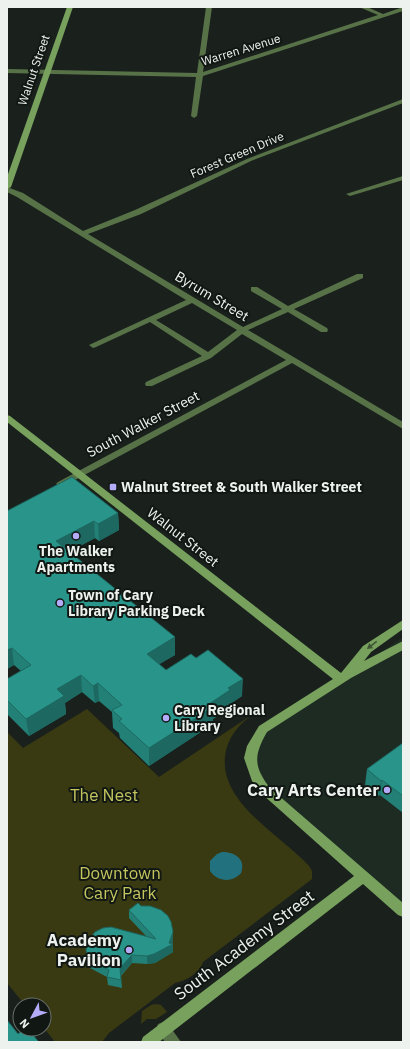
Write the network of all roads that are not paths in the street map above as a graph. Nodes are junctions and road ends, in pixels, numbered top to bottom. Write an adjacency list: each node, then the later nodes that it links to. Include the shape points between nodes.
1 (70, 7): 7 (main road, Walnut Street)
2 (208, 7): 8 (street)
3 (362, 7): 5 (street)
4 (403, 9): 5 (street, Warren Avenue)
5 (384, 16): 8 (street, Warren Avenue)
6 (7, 71): 7 (street, Warren Avenue)
7 (48, 71): 8 (street, Warren Avenue); 12 (main road, Walnut Street)
8 (199, 75): 10 (street)
9 (403, 101): 14 (street, Forest Green Drive, via 236,166 138,212)
10 (194, 116)
11 (403, 178): 13 (street)
12 (7, 188): 14 (street, Byrum Street)
13 (350, 194)
14 (82, 234): 17 (street, Byrum Street)
15 (360, 276): 18 (street)
16 (254, 289): 18 (street)
17 (193, 300): 19 (street); 20 (street, Byrum Street)
18 (288, 309): 20 (street); 21 (street)
19 (150, 319): 22 (street); 23 (street)
20 (242, 330): 23 (street); 24 (street, Byrum Street)
21 (324, 330)
22 (93, 344)
23 (208, 356): 25 (street)
24 (292, 360): 27 (street, Byrum Street); 28 (street, South Walker Street)
25 (149, 384)
26 (7, 418): 28 (main road, Walnut Street)
27 (403, 426)
28 (78, 474): 29 (street, South Walker Street); 32 (main road, Walnut Street)
29 (53, 488)
30 (403, 624): 32 (main road, one-way to 32, via 367,649)
31 (403, 646): 32 (main road)
32 (344, 677): 33 (main road, via 263,729 253,746 250,758 258,781 266,791)
33 (363, 876): 34 (main road); 35 (main road, South Academy Street)
34 (403, 911)
35 (163, 1030): 36 (main road, South Academy Street); 37 (street)
36 (148, 1042)
37 (174, 1042)

